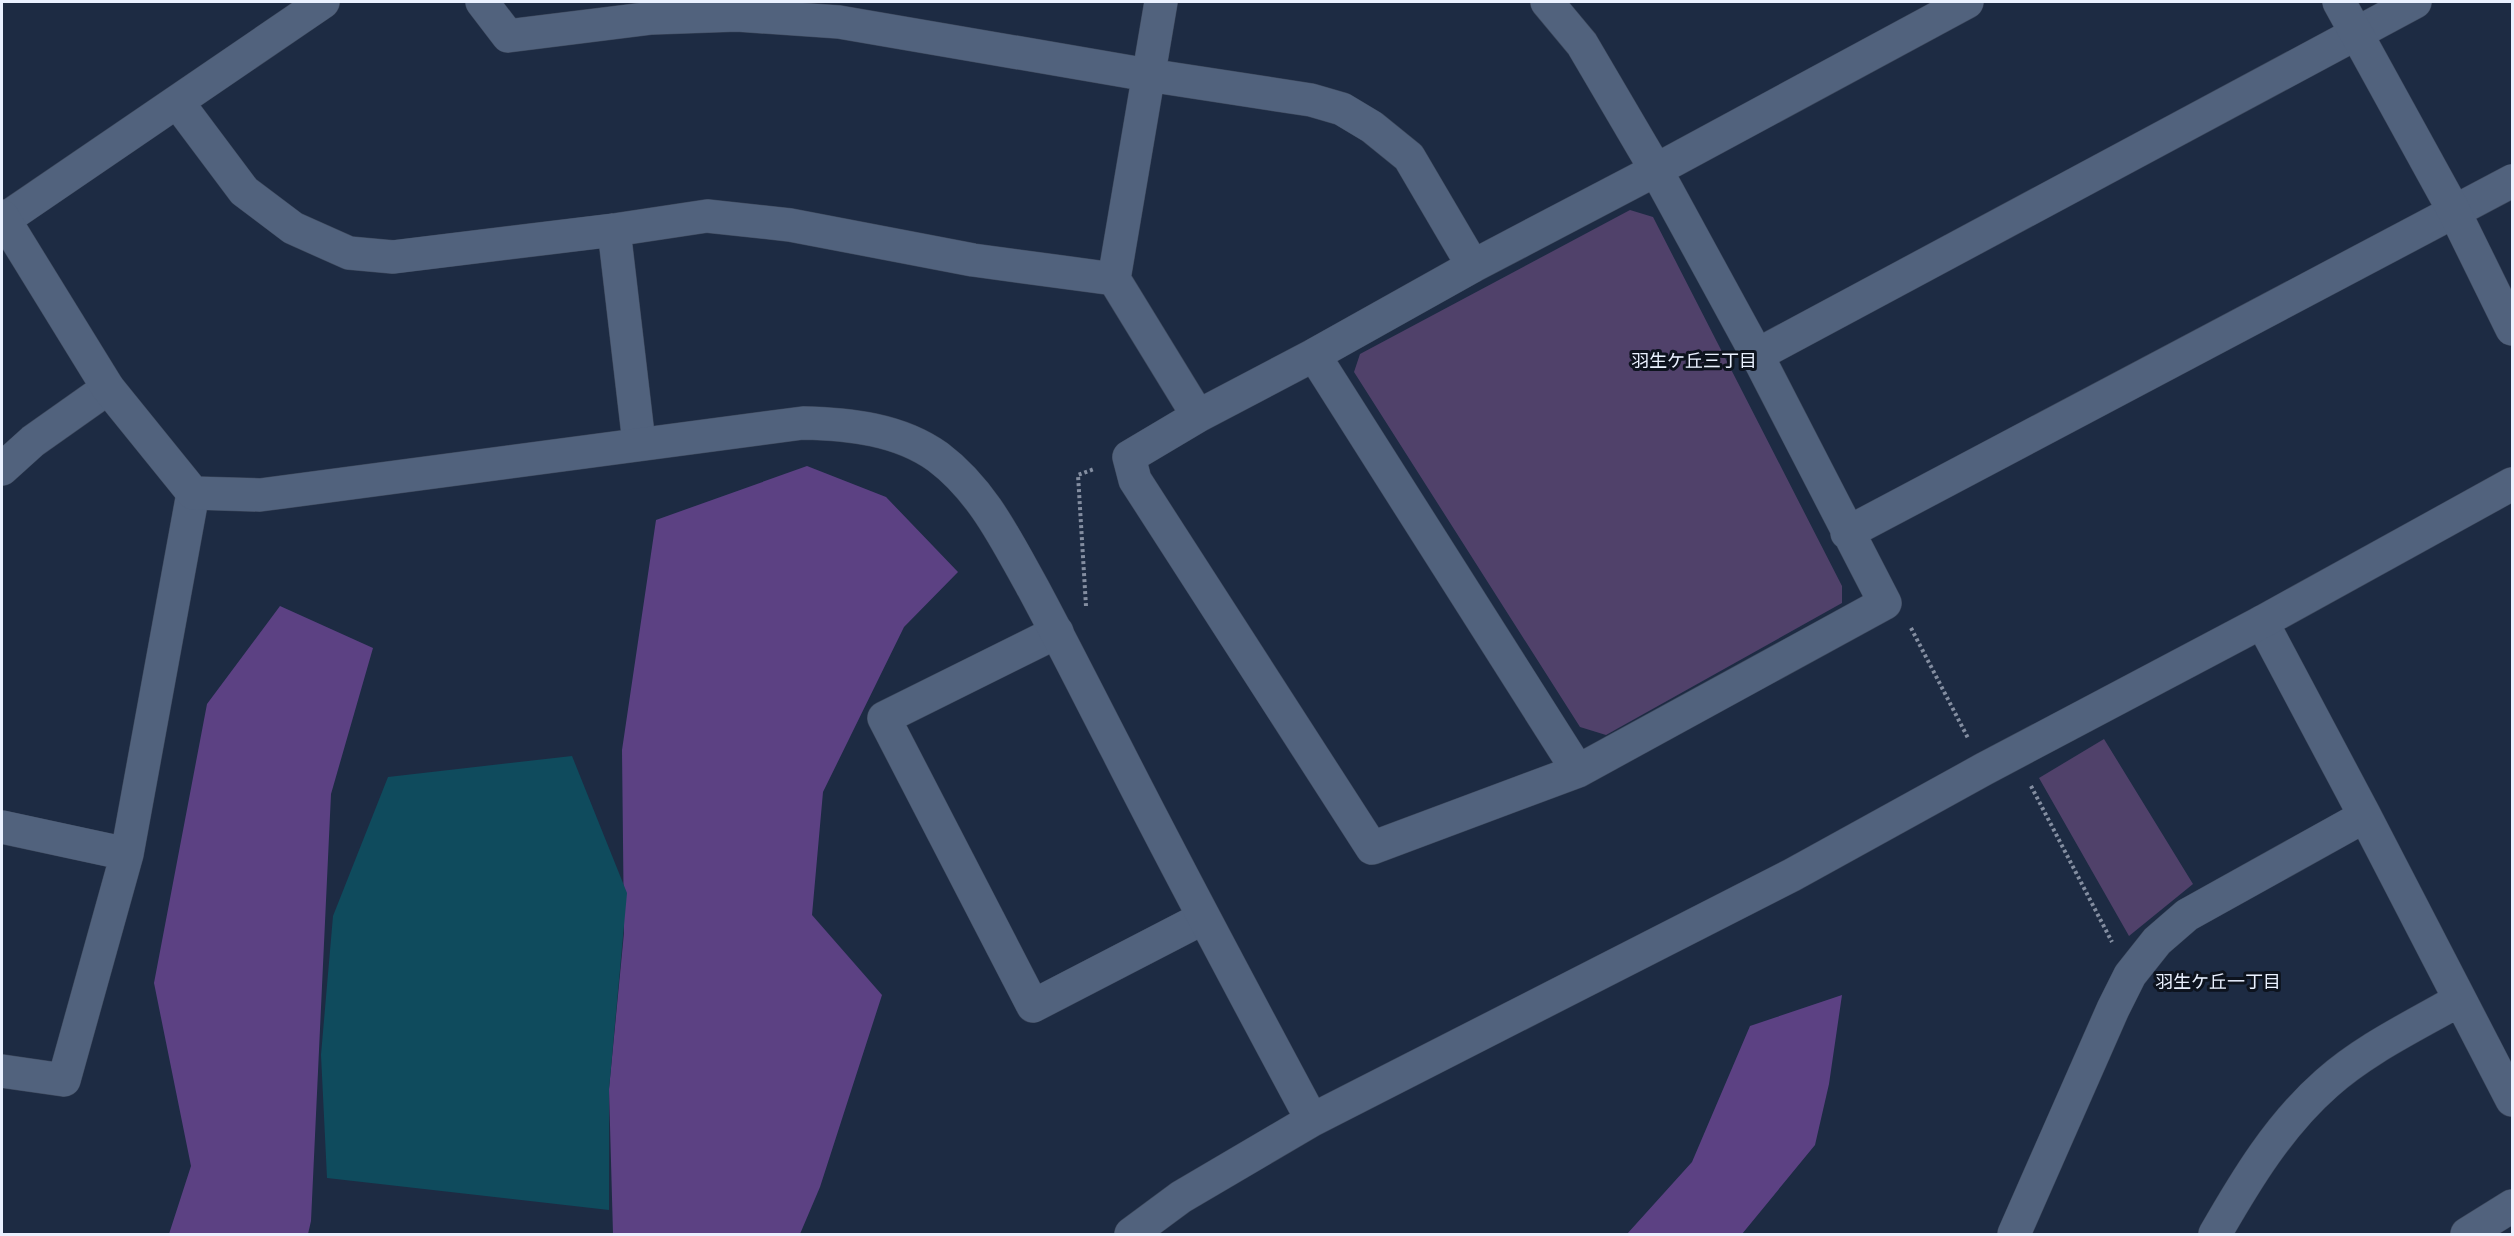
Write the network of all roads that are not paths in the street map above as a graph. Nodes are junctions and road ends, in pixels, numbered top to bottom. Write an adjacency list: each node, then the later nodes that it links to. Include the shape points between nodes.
1 (323, 2): 10 (street)
2 (482, 2): 9 (street, via 508,36 652,18 736,15 839,22)
3 (1161, 2): 9 (street)
4 (1547, 2): 11 (street, via 1582,44)
5 (1967, 2): 11 (street)
6 (2339, 2): 8 (street)
7 (2415, 2): 8 (street)
8 (2356, 33): 13 (street); 20 (street)
9 (1148, 75): 16 (street, via 1311,100 1342,109 1409,157); 17 (street)
10 (178, 103): 14 (street); 15 (street, via 243,191 293,228 349,253 393,257)
11 (1656, 170): 16 (street); 20 (street)
12 (2512, 181): 13 (street)
13 (2454, 211): 18 (street); 27 (street)
14 (2, 219): 21 (street)
15 (614, 230): 17 (street, via 706,216 790,225 973,260); 23 (street)
16 (1473, 266): 19 (street)
17 (1114, 279): 22 (street)
18 (2512, 329)
19 (1314, 355): 22 (street); 30 (street)
20 (1756, 355): 27 (street)
21 (108, 388): 24 (street, via 33,441); 26 (street)
22 (1198, 416): 30 (street, via 1129,457 1135,480 1372,848)
23 (639, 443): 26 (street, via 260,495); 29 (street, via 803,423 851,424 905,439 937,456 987,506)
24 (2, 469)
25 (2512, 484): 28 (street)
26 (193, 493): 33 (street)
27 (1847, 532): 30 (street, via 1885,603)
28 (2262, 622): 31 (street); 38 (street, via 1792,875)
29 (1057, 632): 34 (street); 34 (street, via 884,718 1032,1006)
30 (1578, 771)
31 (2365, 816): 35 (street); 41 (street, via 2187,915 2157,941 2130,975 2113,1009)
32 (2, 827): 33 (street)
33 (127, 854): 36 (street, via 64,1080)
34 (1203, 918): 38 (street)
35 (2459, 1000): 37 (street); 42 (street, via 2369,1051 2326,1083 2279,1135)
36 (2, 1071)
37 (2512, 1100)
38 (1312, 1120): 40 (street, via 1181,1197)
39 (2512, 1206): 43 (street)
40 (1131, 1234)
41 (2014, 1234)
42 (2215, 1234)
43 (2468, 1234)

